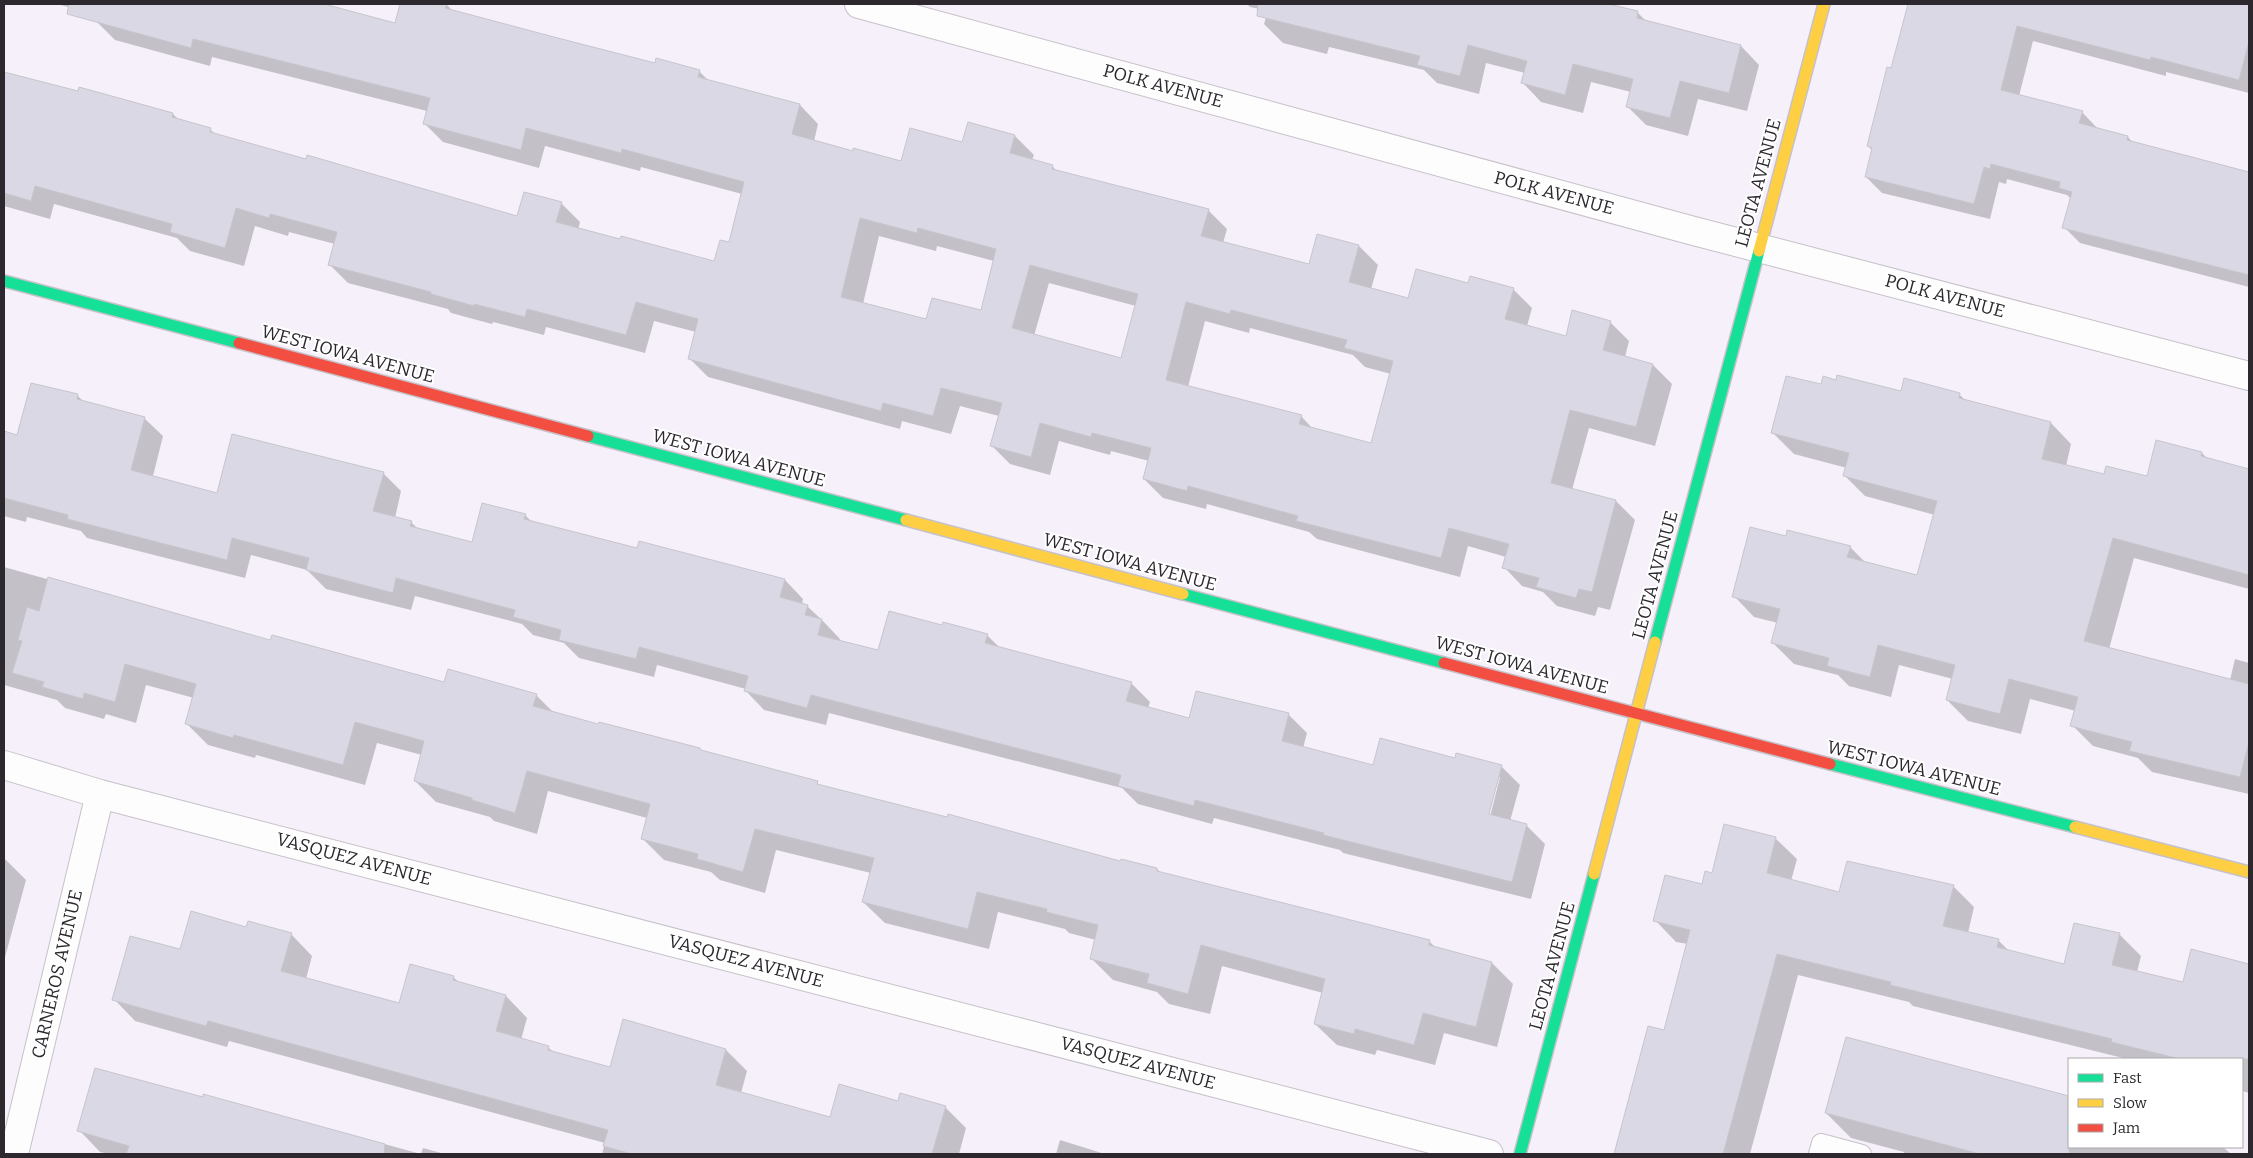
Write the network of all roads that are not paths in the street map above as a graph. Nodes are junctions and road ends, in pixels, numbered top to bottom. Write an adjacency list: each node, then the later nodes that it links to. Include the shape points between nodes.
1 (860, 4): 3 (street, POLK AVENUE)
2 (1824, 4): 3 (street, LEOTA AVENUE)
3 (1760, 248): 5 (street, POLK AVENUE); 6 (street, LEOTA AVENUE)
4 (4, 281): 6 (street, WEST IOWA AVENUE)
5 (2249, 376)
6 (1637, 713): 9 (street, WEST IOWA AVENUE); 12 (street, LEOTA AVENUE)
7 (4, 765): 8 (street, VASQUEZ AVENUE)
8 (100, 794): 10 (street, CARNEROS AVENUE); 11 (street, VASQUEZ AVENUE)
9 (2249, 872)
10 (14, 1154)
11 (1489, 1154)
12 (1520, 1154)
13 (1818, 1154): 14 (lane, via 1821,1143)
14 (1862, 1154)

